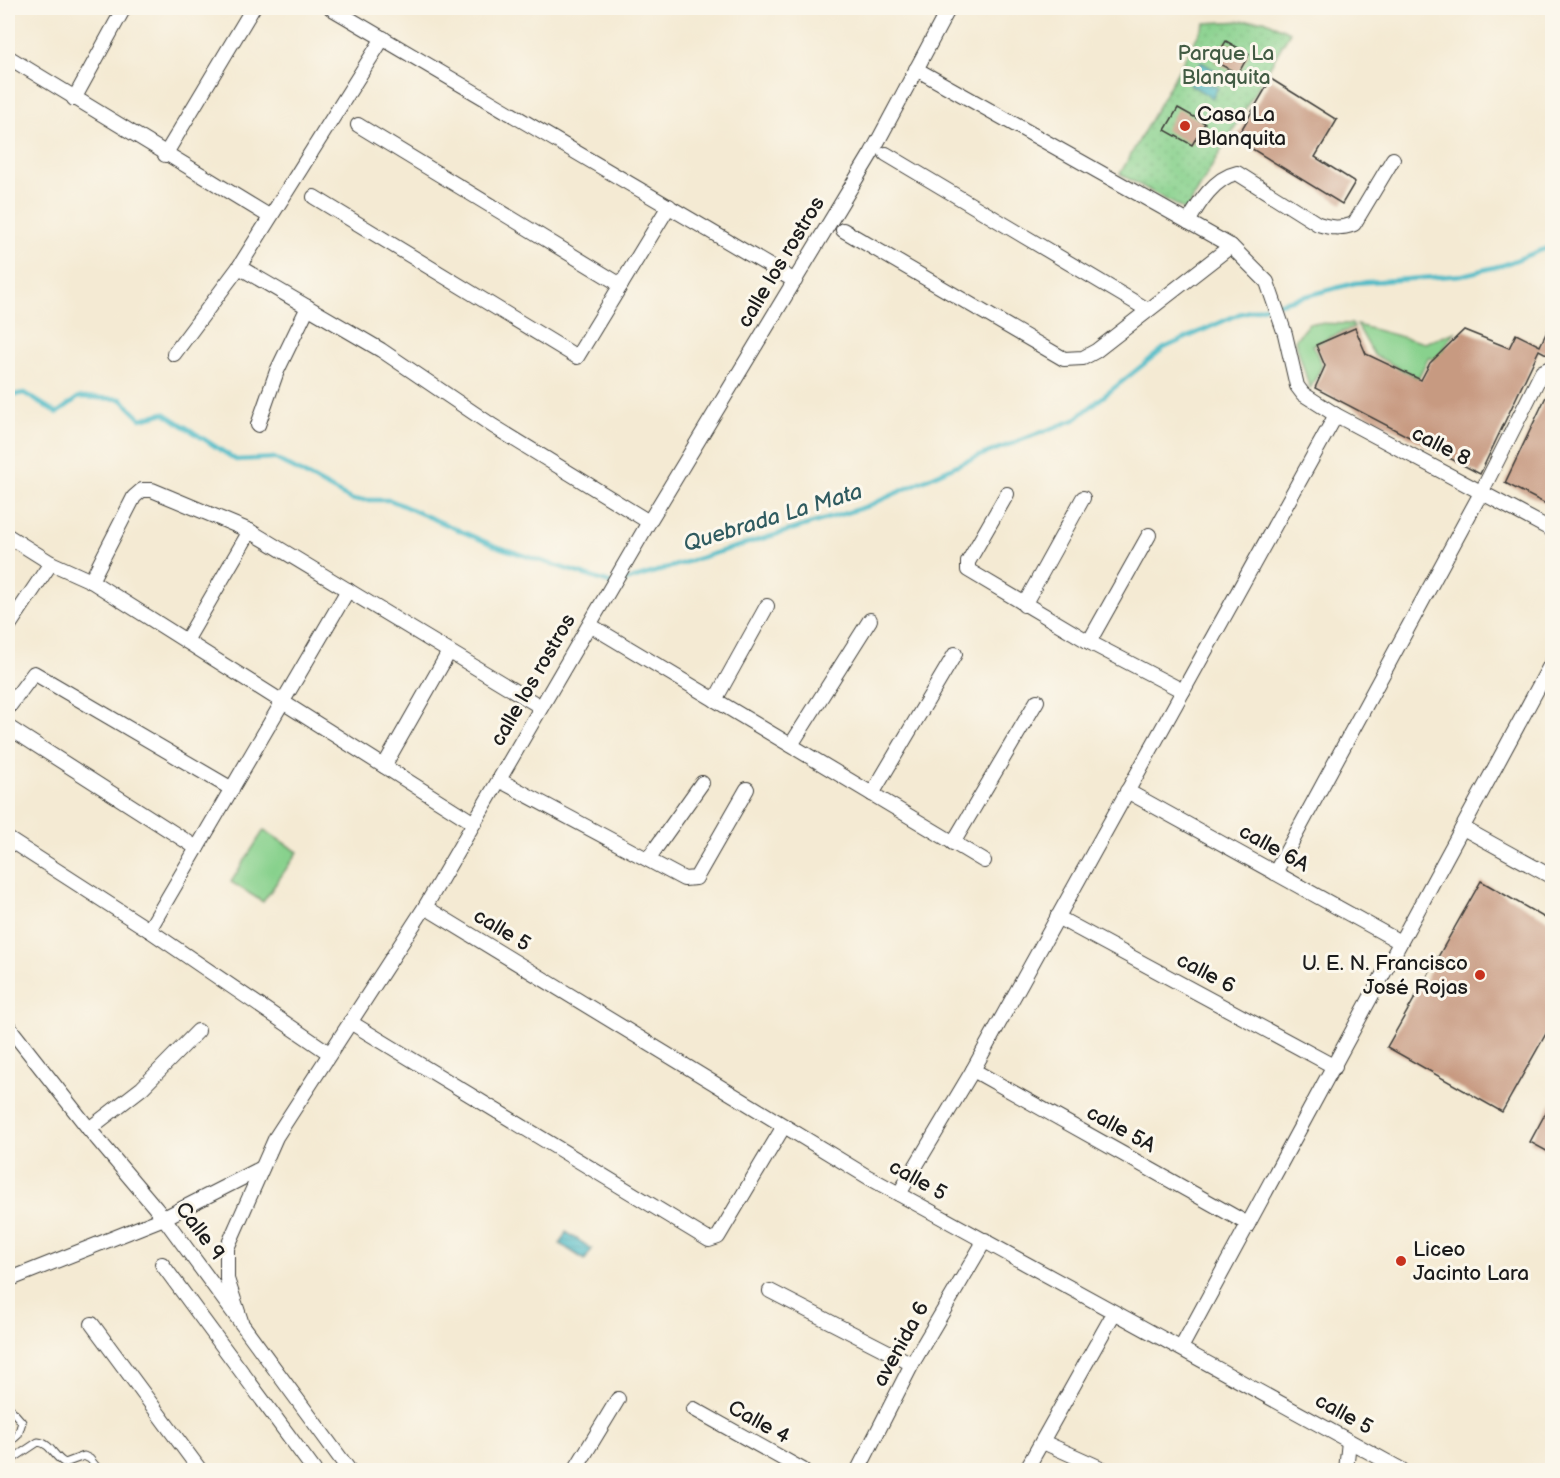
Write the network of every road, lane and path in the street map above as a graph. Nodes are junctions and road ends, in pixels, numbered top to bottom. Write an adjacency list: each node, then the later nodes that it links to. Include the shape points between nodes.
1 (124, 8): 8 (street)
2 (253, 8): 11 (street)
3 (331, 8): 5 (street)
4 (949, 8): 7 (street, calle los rostros)
5 (383, 38): 14 (street); 15 (street)
6 (8, 57): 8 (street)
7 (916, 69): 16 (street); 20 (street, calle los rostros)
8 (74, 99): 11 (street)
9 (358, 125): 21 (street)
10 (886, 154): 23 (street)
11 (165, 155): 15 (street)
12 (1393, 159): 16 (street, via 1354,224 1347,227 1318,224 1237,173 1213,187)
13 (314, 197): 21 (street, via 577,357)
14 (669, 206): 20 (street); 21 (street)
15 (269, 216): 19 (street)
16 (1188, 222): 18 (street)
17 (843, 230): 23 (street, via 1064,359 1083,358 1096,351)
18 (1231, 246): 23 (street); 26 (street, calle 8, via 1267,282 1297,386)
19 (238, 267): 22 (street); 24 (street)
20 (795, 281): 31 (street, calle los rostros)
21 (621, 285)
22 (308, 307): 27 (street, via 277,371); 31 (street)
23 (1148, 310)
24 (174, 354)
25 (1552, 367): 28 (street, via 1542,372)
26 (1336, 415): 28 (street, calle 8); 49 (street)
27 (258, 425)
28 (1482, 491): 32 (street, calle 8); 71 (street)
29 (1007, 494): 39 (street, via 968,562 968,570)
30 (1083, 498): 39 (street)
31 (649, 522): 42 (street, calle los rostros)
32 (1552, 530)
33 (250, 531): 37 (street, via 152,490 142,490 134,497); 38 (street); 44 (street)
34 (1149, 535): 45 (street)
35 (8, 536): 36 (street)
36 (51, 563): 37 (street); 43 (street)
37 (91, 581): 44 (street)
38 (348, 590): 46 (street); 52 (street)
39 (1024, 605): 45 (street)
40 (767, 606): 50 (street)
41 (870, 620): 56 (street)
42 (590, 625): 50 (street); 54 (street, calle los rostros)
43 (8, 627)
44 (186, 641): 52 (street)
45 (1089, 642): 49 (street)
46 (449, 652): 54 (street); 57 (street)
47 (955, 654): 63 (street)
48 (1552, 662): 65 (street)
49 (1183, 691): 62 (street)
50 (715, 700): 56 (street)
51 (1037, 701): 67 (street)
52 (282, 702): 57 (street); 60 (street)
53 (8, 708): 60 (street, via 34,673)
54 (541, 708): 58 (street, calle los rostros)
55 (8, 727): 68 (street)
56 (791, 746): 63 (street)
57 (384, 766): 64 (street)
58 (499, 780): 64 (street, calle los rostros); 69 (street)
59 (702, 783): 69 (street)
60 (232, 789): 68 (street)
61 (747, 789): 69 (street, via 696,878 684,879)
62 (1127, 791): 71 (street, calle 6A); 74 (street)
63 (872, 794): 67 (street)
64 (474, 823): 73 (street, calle los rostros)
65 (1463, 828): 72 (street); 76 (street)
66 (8, 839): 75 (street)
67 (954, 843): 70 (street)
68 (197, 848): 75 (street)
69 (648, 859)
70 (984, 861)
71 (1275, 873): 76 (street, calle 6A)
72 (1552, 877)
73 (424, 907): 77 (street, calle los rostros); 83 (street, calle 5)
74 (1057, 917): 81 (street, calle 6); 82 (street)
75 (149, 930): 80 (street)
76 (1400, 942): 81 (street)
77 (350, 1022): 80 (street, calle los rostros); 83 (street, via 709,1240 718,1237)
78 (8, 1026): 84 (street, Calle 9)
79 (198, 1031): 84 (street, via 142,1088)
80 (329, 1053): 85 (street, calle los rostros, via 276,1137)
81 (1335, 1067): 88 (street)
82 (973, 1070): 86 (street); 88 (street, calle 5A)
83 (784, 1126): 86 (street, calle 5)
84 (89, 1129): 87 (street, Calle 9)
85 (262, 1168): 87 (street); 94 (street, calle los rostros, via 226,1254 226,1279)
86 (899, 1194): 89 (street, calle 5)
87 (164, 1218): 91 (street); 94 (street, Calle 9)
88 (1248, 1224): 96 (street)
89 (985, 1240): 93 (street, calle 5); 97 (street, avenida 6)
90 (162, 1264): 108 (street)
91 (8, 1280)
92 (770, 1291): 97 (street)
93 (1114, 1313): 96 (street, calle 5); 102 (street)
94 (241, 1321): 105 (street, Calle 9)
95 (92, 1324): 107 (street)
96 (1181, 1348): 101 (street, calle 5)
97 (912, 1364): 111 (street, avenida 6)
98 (618, 1399): 109 (street)
99 (8, 1406): 103 (lane, via 22,1422 22,1428)
100 (694, 1409): 110 (street, Calle 4)
101 (1349, 1441): 114 (street); 115 (street, calle 5)
102 (1043, 1442): 112 (street); 113 (street)
103 (8, 1444)
104 (8, 1462): 106 (lane, via 38,1442 48,1446 60,1461 84,1456)
105 (344, 1469)
106 (99, 1470)
107 (200, 1470)
108 (314, 1470)
109 (575, 1470)
110 (803, 1470)
111 (858, 1470)
112 (1026, 1470)
113 (1105, 1470)
114 (1346, 1470)
115 (1402, 1470)

